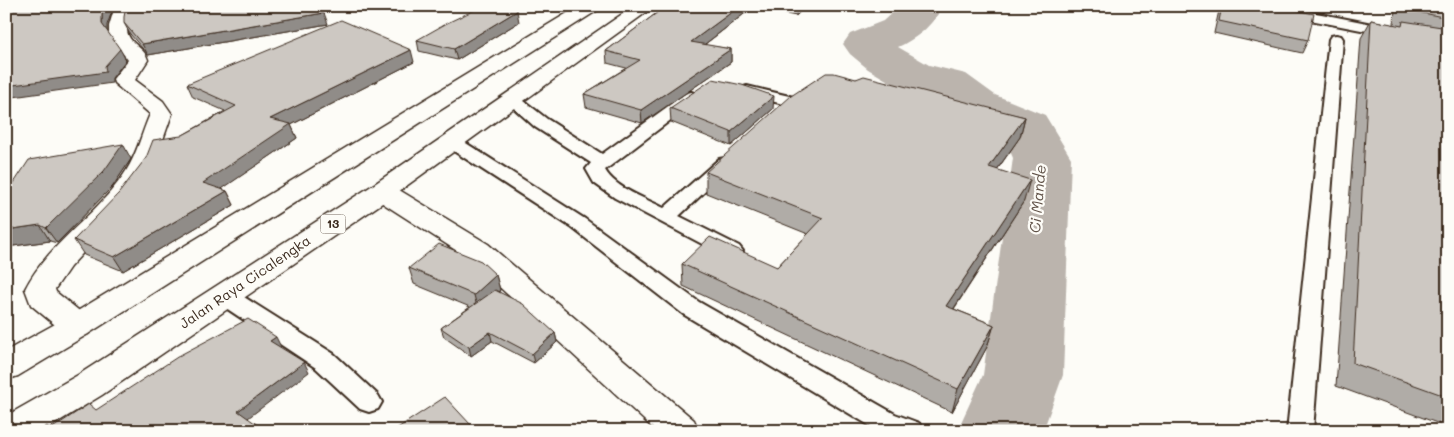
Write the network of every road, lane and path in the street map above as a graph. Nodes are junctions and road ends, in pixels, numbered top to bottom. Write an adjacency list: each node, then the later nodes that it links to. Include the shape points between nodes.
1 (124, 6): 20 (main road, via 118,35 138,60 125,82 155,106 160,114 139,171 117,200 60,260 40,289 42,297)
2 (592, 6): 20 (main road)
3 (646, 6): 10 (main road, Jalan Raya Cicalengka / 13)
4 (1259, 6): 6 (lane)
5 (1336, 39): 26 (lane)
6 (1448, 43)
7 (705, 88): 15 (lane)
8 (730, 88): 11 (lane)
9 (812, 91): 11 (lane)
10 (513, 100): 13 (main road, Jalan Raya Cicalengka / 13); 15 (lane, via 541,123)
11 (796, 102): 12 (lane)
12 (778, 115)
13 (452, 142): 16 (main road, Jalan Raya Cicalengka / 13); 23 (lane, via 578,223 691,308)
14 (736, 153): 17 (lane)
15 (602, 162): 17 (lane, via 595,168 600,179)
16 (382, 191): 19 (main road, Jalan Raya Cicalengka / 13); 25 (main road, via 478,250)
17 (666, 217): 18 (lane)
18 (751, 261)
19 (225, 296): 22 (lane, via 324,361); 24 (main road, Jalan Raya Cicalengka / 13, via 90,385)
20 (78, 326): 21 (main road)
21 (6, 367)
22 (370, 402)
23 (898, 426)
24 (12, 431)
25 (681, 431)
26 (1300, 431)

